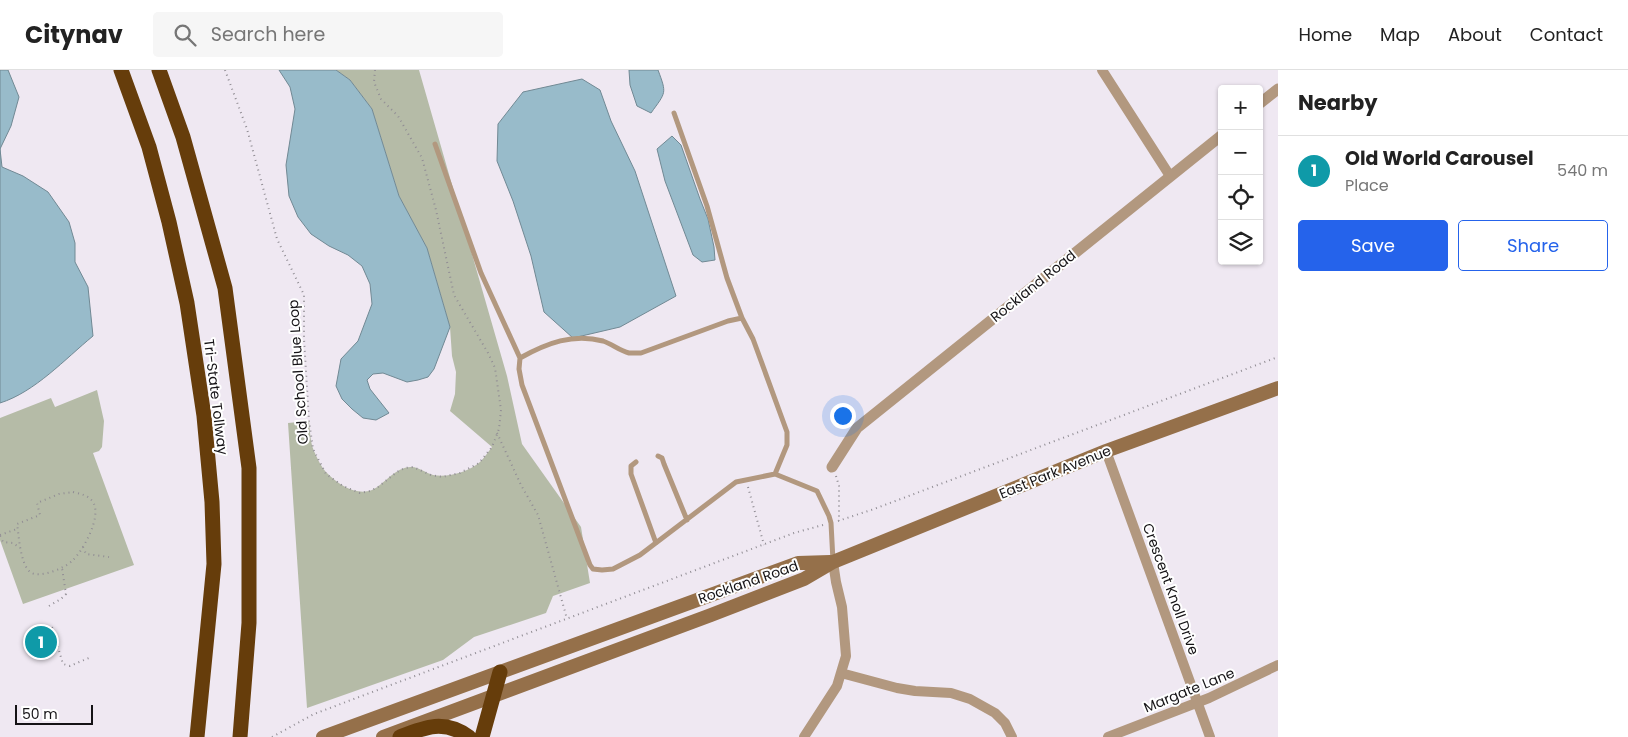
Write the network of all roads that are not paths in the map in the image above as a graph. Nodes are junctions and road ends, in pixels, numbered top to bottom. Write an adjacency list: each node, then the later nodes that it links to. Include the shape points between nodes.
1 (121, 70): 26 (highway, Tri-State Tollway, via 149,147 169,222 204,416 214,564)
2 (159, 70): 27 (highway, Tri-State Tollway, via 183,136 223,279 249,468 249,623)
3 (1102, 70): 9 (street)
4 (1278, 89): 5 (street)
5 (1263, 101)
6 (674, 112): 10 (lane)
7 (1218, 138): 9 (street, Rockland Road)
8 (435, 144): 11 (lane, via 481,273)
9 (1170, 176): 16 (street, Rockland Road, via 857,428)
10 (742, 318): 11 (lane, via 641,353 629,353 606,342 580,338 539,347); 17 (lane, via 753,339 787,432 786,445)
11 (520, 358): 19 (lane, via 522,385 590,566 593,570 613,568 640,555)
12 (1278, 388): 13 (main road, East Park Avenue)
13 (1106, 451): 20 (main road, East Park Avenue); 25 (street, Crescent Knoll Drive)
14 (658, 456): 18 (lane, via 662,458)
15 (636, 462): 19 (lane, via 631,466 631,474)
16 (832, 467)
17 (775, 474): 18 (lane, via 736,482); 20 (lane, via 817,491 831,523)
18 (687, 520): 19 (lane)
19 (656, 542)
20 (833, 562): 22 (main road, Rockland Road, via 798,563); 23 (street, via 845,634 846,656); 24 (main road, Rockland Road, via 804,579)
21 (1278, 665): 25 (street, Margate Lane)
22 (500, 672): 24 (highway); 28 (main road, Rockland Road)
23 (841, 673): 33 (street, via 837,686); 34 (street, via 897,688 951,693 970,699 995,713)
24 (493, 696): 29 (main road, Rockland Road); 32 (highway)
25 (1197, 703): 35 (street, Margate Lane); 36 (street, Crescent Knoll Drive)
26 (197, 735)
27 (240, 737)
28 (322, 737)
29 (383, 737)
30 (400, 737): 31 (highway, via 431,726 448,726)
31 (469, 737)
32 (482, 737)
33 (804, 737)
34 (1012, 737)
35 (1108, 737)
36 (1210, 737)

